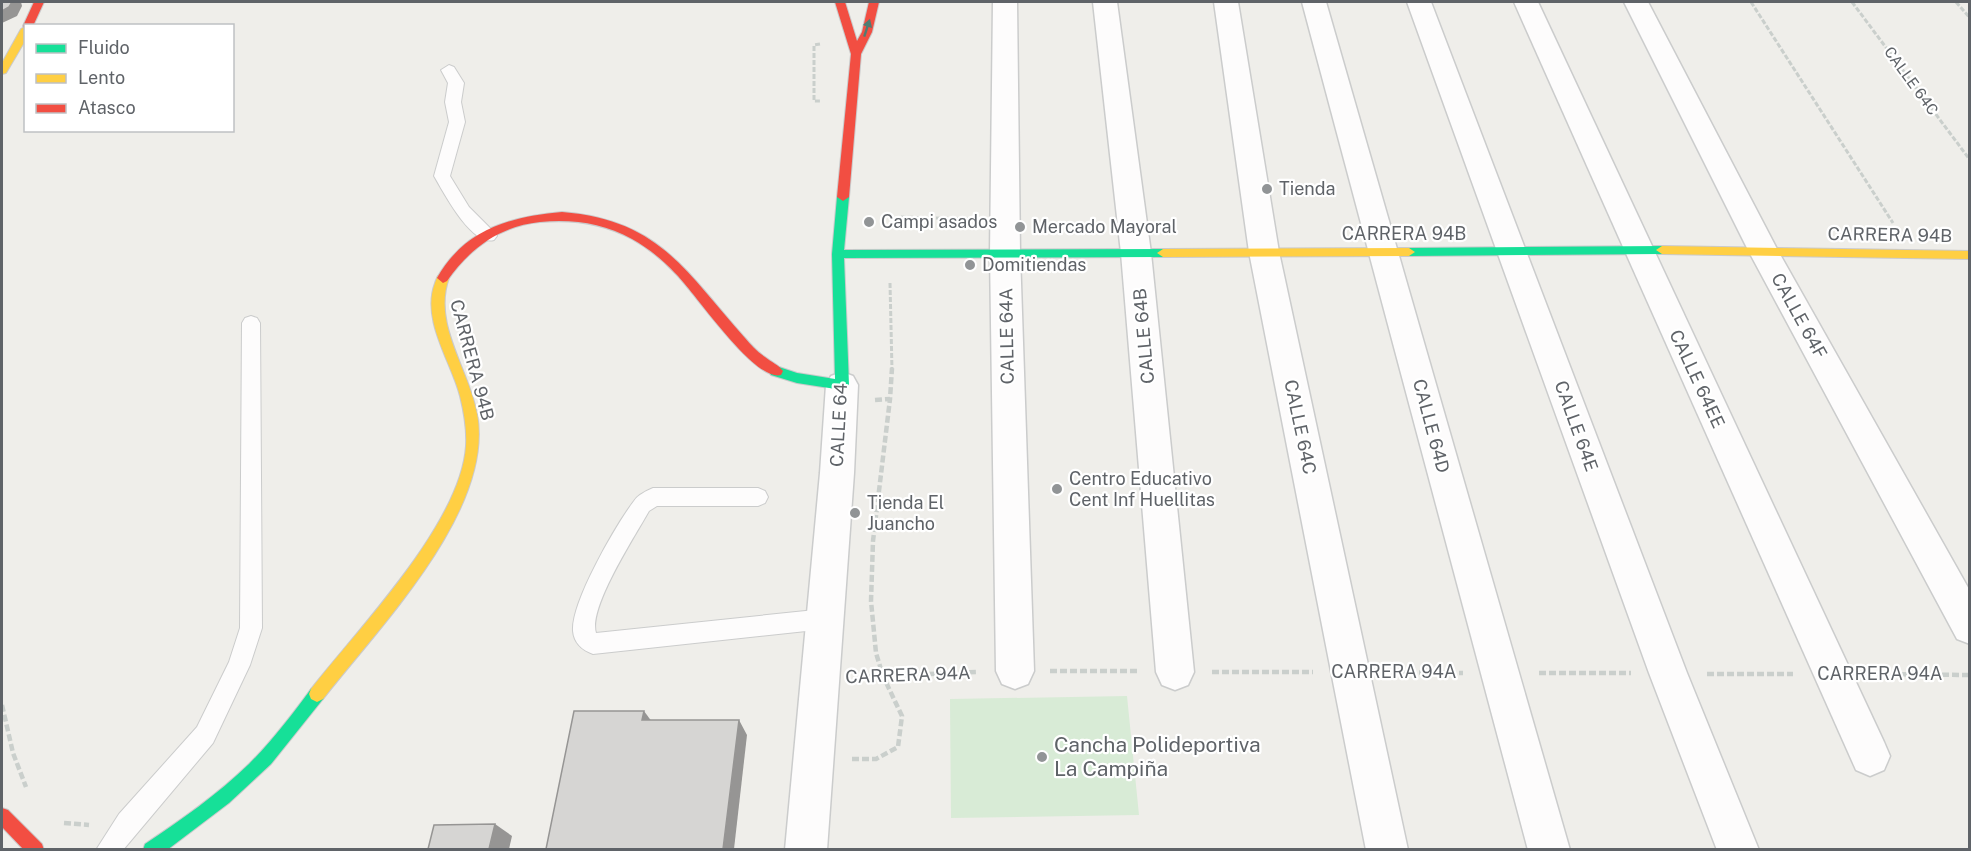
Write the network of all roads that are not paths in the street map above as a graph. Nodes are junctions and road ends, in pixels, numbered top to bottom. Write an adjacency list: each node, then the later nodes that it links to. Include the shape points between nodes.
1 (39, 2): 11 (street)
2 (840, 2): 13 (street, CALLE 64)
3 (874, 2): 13 (street, one-way to 3, via 867,32)
4 (1005, 2): 22 (street, CALLE 64A)
5 (1105, 2): 23 (street, CALLE 64B)
6 (1226, 2): 20 (street, CALLE 64C)
7 (1314, 2): 21 (street, CALLE 64D)
8 (1419, 2): 19 (street, CALLE 64E)
9 (1526, 2): 17 (street, CALLE 64EE)
10 (1636, 2): 18 (street, CALLE 64F)
11 (29, 24)
12 (24, 32): 15 (street)
13 (856, 54): 24 (street, CALLE 64)
14 (449, 70): 16 (lane, via 456,83 453,102 457,122 442,176 463,211)
15 (2, 71)
16 (488, 236): 27 (street, CARRERA 94B, via 513,224 559,215 591,217 625,226 679,270 764,364); 37 (street, CARRERA 94B, via 457,258 441,281 436,297 465,387 473,433 469,474 452,512 405,581 279,742 247,777 188,826)
17 (1638, 250): 18 (street, CARRERA 94B); 19 (street, CARRERA 94B); 33 (street, CALLE 64EE)
18 (1762, 250): 25 (street, CARRERA 94B); 30 (street, CALLE 64F)
19 (1511, 251): 21 (street, CARRERA 94B); 41 (street, CALLE 64E)
20 (1264, 252): 21 (street, CARRERA 94B); 23 (street, CARRERA 94B); 39 (street, CALLE 64C)
21 (1383, 252): 40 (street, CALLE 64D)
22 (1005, 253): 23 (street, CARRERA 94B); 24 (street, CARRERA 94B); 31 (street, CALLE 64A)
23 (1136, 253): 32 (street, CALLE 64B)
24 (838, 254): 27 (street, CALLE 64)
25 (1970, 255)
26 (251, 323): 36 (lane, via 251,628 239,666 205,735)
27 (841, 393): 29 (street, CALLE 64)
28 (758, 497): 29 (lane, via 654,497 642,505 595,587 583,631 586,639 593,644)
29 (825, 619): 38 (street, CALLE 64)
30 (1970, 627)
31 (1015, 671)
32 (1175, 672)
33 (1870, 756)
34 (2, 816): 35 (street)
35 (36, 849)
36 (108, 849)
37 (151, 849)
38 (806, 849)
39 (1387, 849)
40 (1549, 849)
41 (1738, 849)

